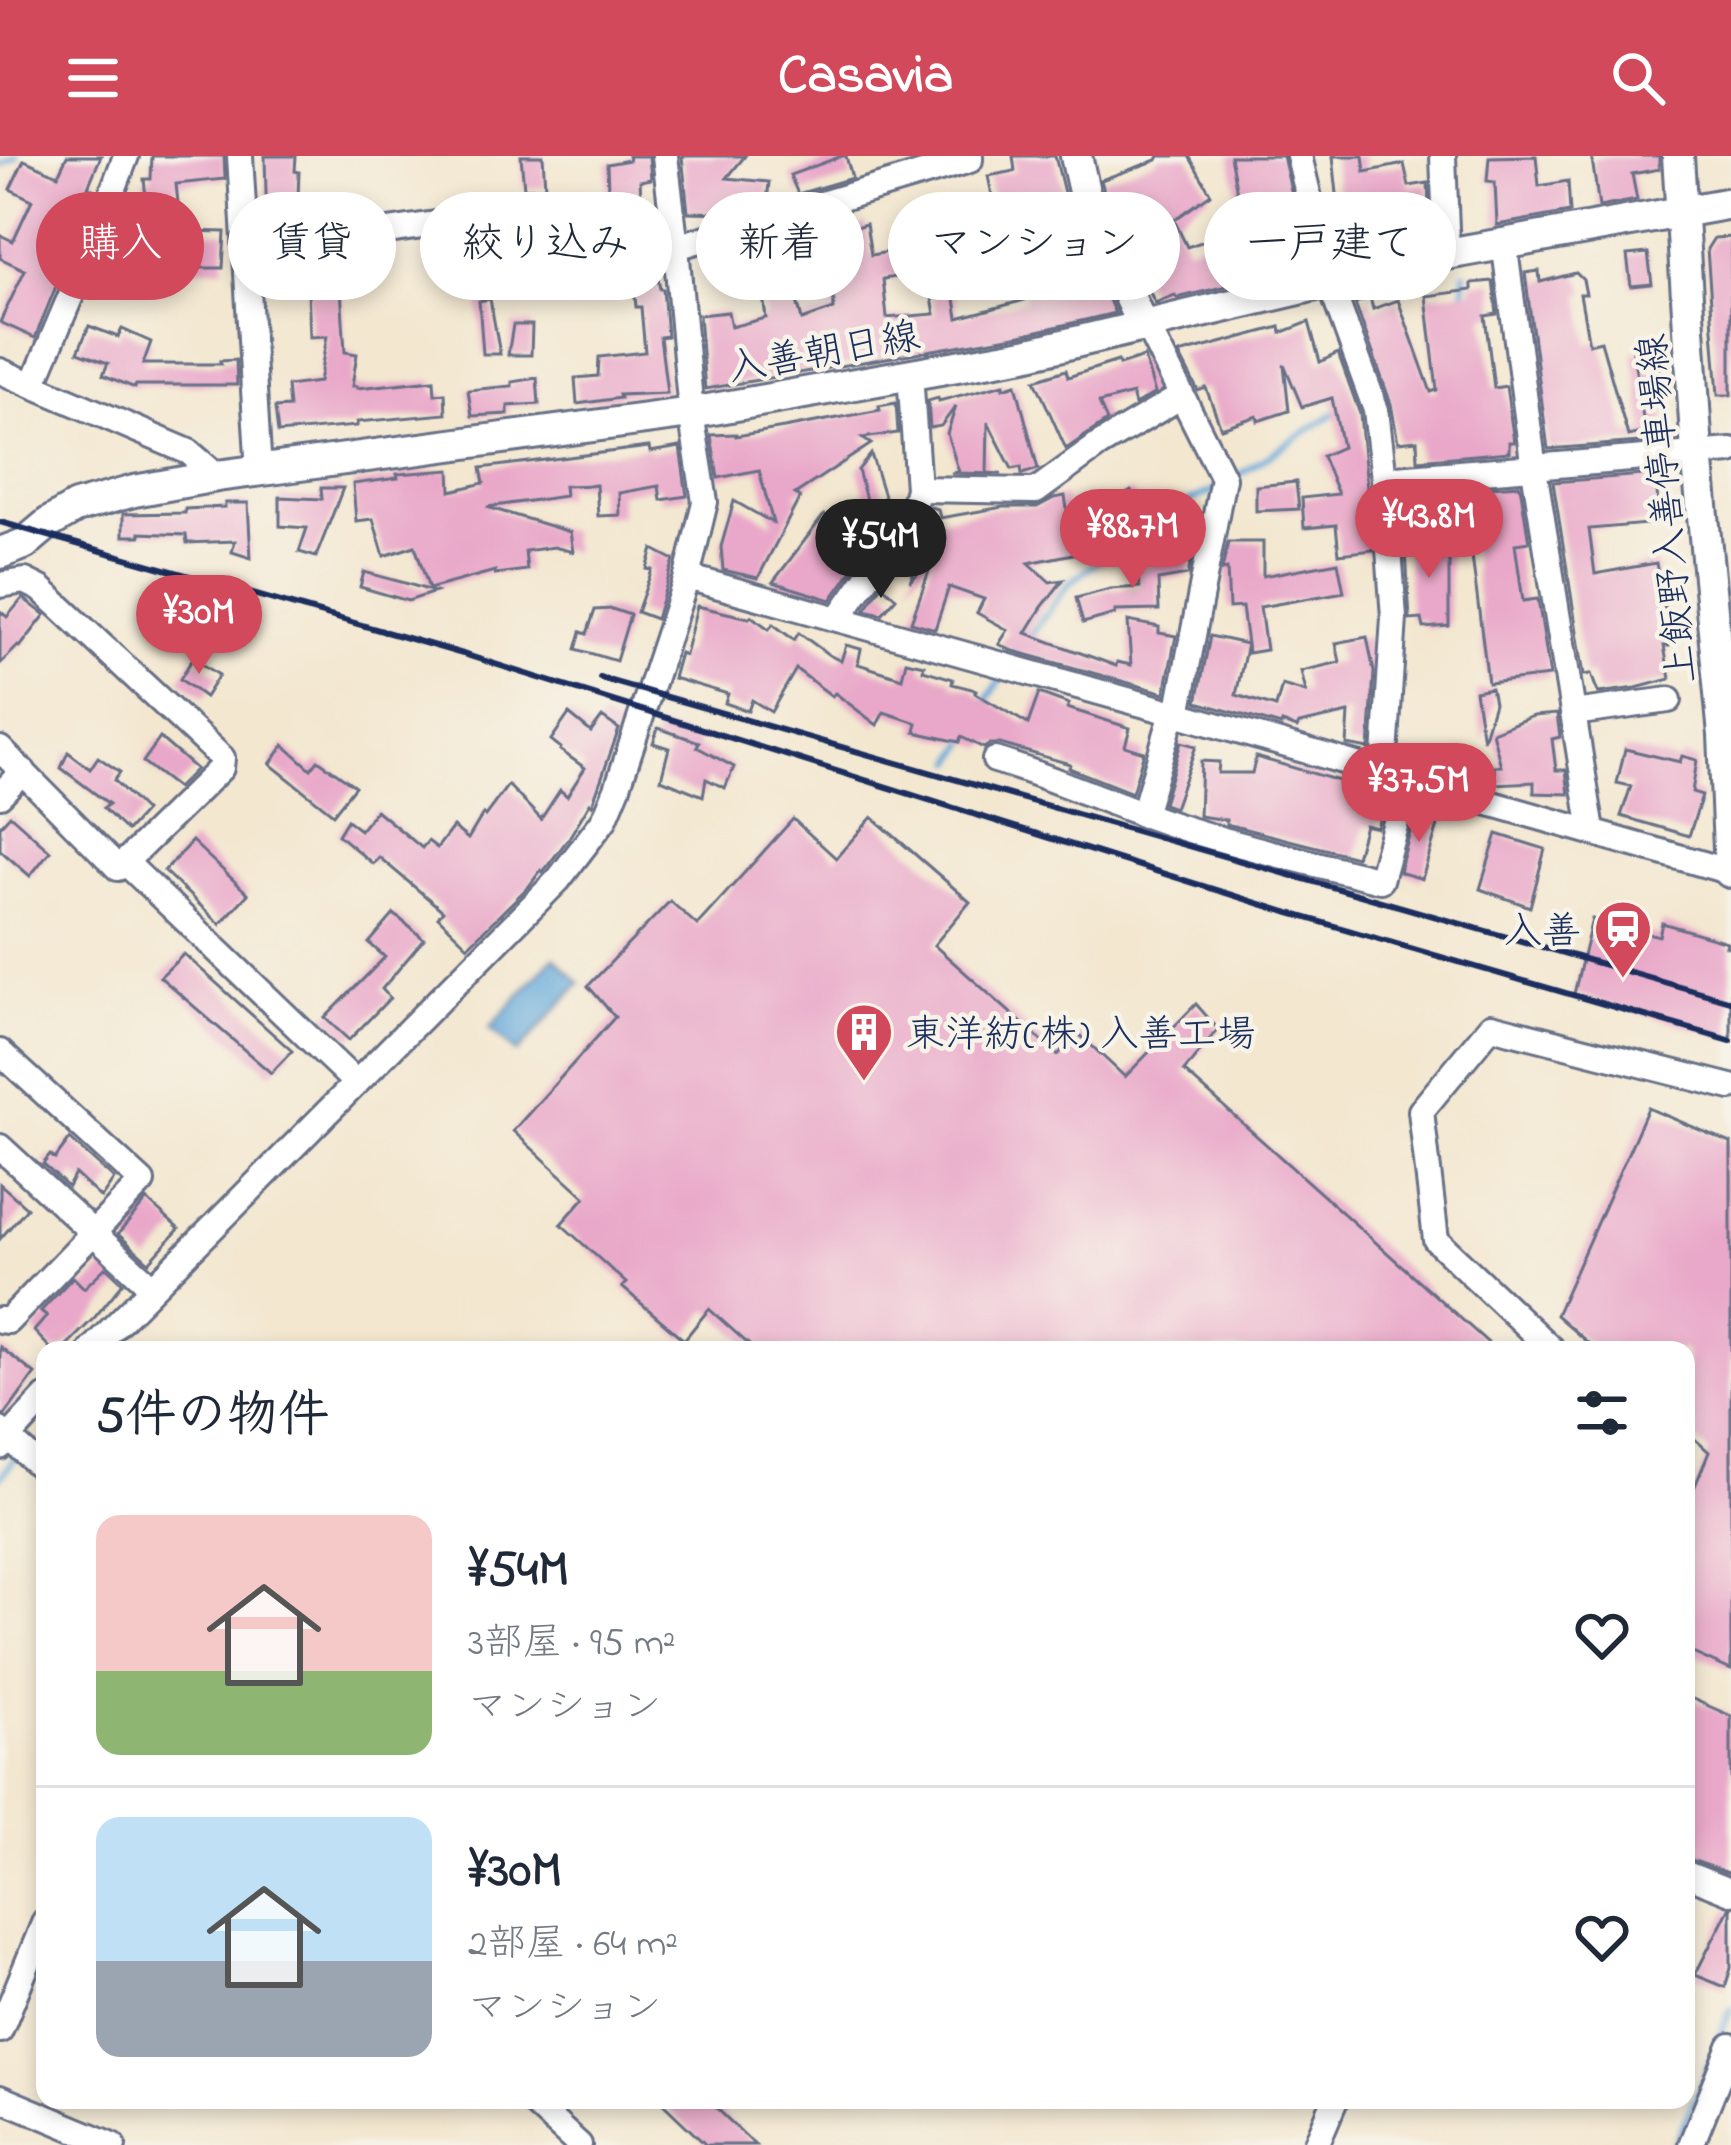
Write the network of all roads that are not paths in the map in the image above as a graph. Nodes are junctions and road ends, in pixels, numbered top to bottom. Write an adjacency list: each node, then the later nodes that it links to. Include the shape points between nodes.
1 (125, 156): 23 (street)
2 (240, 156): 9 (street)
3 (665, 156): 15 (street)
4 (970, 156): 15 (street)
5 (1076, 156): 20 (main road, via 1087,206)
6 (1299, 156): 10 (street)
7 (1443, 156): 11 (street)
8 (1678, 156): 13 (main road)
9 (242, 192)
10 (1308, 192)
11 (1444, 192)
12 (1731, 203): 13 (main road, 入善朝日線)
13 (1682, 212): 14 (main road, 入善朝日線); 27 (main road, 上飯野入善停車場線)
14 (1504, 242): 16 (main road, 入善朝日線); 28 (street)
15 (676, 247): 25 (street)
16 (1456, 252)
17 (248, 300): 29 (street)
18 (1252, 300): 20 (main road, 入善朝日線)
19 (1336, 300): 31 (street, via 1376,410)
20 (1143, 327): 22 (main road, 入善朝日線); 24 (street)
21 (0, 371): 23 (street)
22 (910, 373): 25 (main road, 入善朝日線); 32 (street)
23 (33, 385): 30 (street, via 189,452)
24 (1180, 397): 32 (street, via 1036,490); 39 (street, via 1222,478)
25 (691, 413): 29 (main road, 入善朝日線); 34 (street, via 705,502)
26 (1731, 451): 27 (street)
27 (1696, 453): 28 (street); 40 (main road, 上飯野入善停車場線)
28 (1534, 469): 31 (street); 38 (street)
29 (259, 473): 30 (main road, 入善朝日線)
30 (218, 476): 33 (main road, 入善朝日線, via 76,507)
31 (1384, 479): 44 (street)
32 (918, 489): 36 (street, via 910,517)
33 (0, 553)
34 (687, 577): 36 (street); 51 (street, via 604,820 558,880)
35 (0, 585): 48 (street, via 26,581 41,589 222,758 221,768)
36 (838, 619): 39 (street)
37 (1669, 700): 38 (street)
38 (1573, 712): 47 (street)
39 (1176, 713): 44 (street); 46 (street)
40 (1728, 735): 49 (main road, 上飯野入善停車場線)
41 (0, 749): 43 (street)
42 (995, 760): 46 (street)
43 (22, 771): 45 (street); 48 (street, via 118,868)
44 (1396, 776): 46 (street, via 1380,880); 47 (street)
45 (0, 795)
46 (1143, 815)
47 (1592, 831): 49 (street)
48 (125, 862): 51 (street)
49 (1730, 872)
50 (0, 1052): 54 (street, via 142,1182)
51 (355, 1082): 55 (street)
52 (1731, 1087): 58 (street, via 1491,1026 1421,1111 1436,1240)
53 (0, 1147): 54 (street)
54 (93, 1233): 55 (street); 56 (street, via 8,1321)
55 (152, 1287): 57 (street)
56 (0, 1320)
57 (100, 1341)
58 (1543, 1341)
59 (36, 1406): 60 (street)
60 (2, 1438): 61 (street)
61 (36, 1464)
62 (1695, 1878): 63 (street)
63 (1731, 1892)
64 (36, 1943): 65 (street)
65 (0, 2030)
66 (1731, 2046): 73 (street)
67 (0, 2098): 70 (street)
68 (540, 2109): 71 (street)
69 (1331, 2109): 72 (street)
70 (113, 2145)
71 (579, 2145)
72 (1316, 2145)
73 (1691, 2145)

